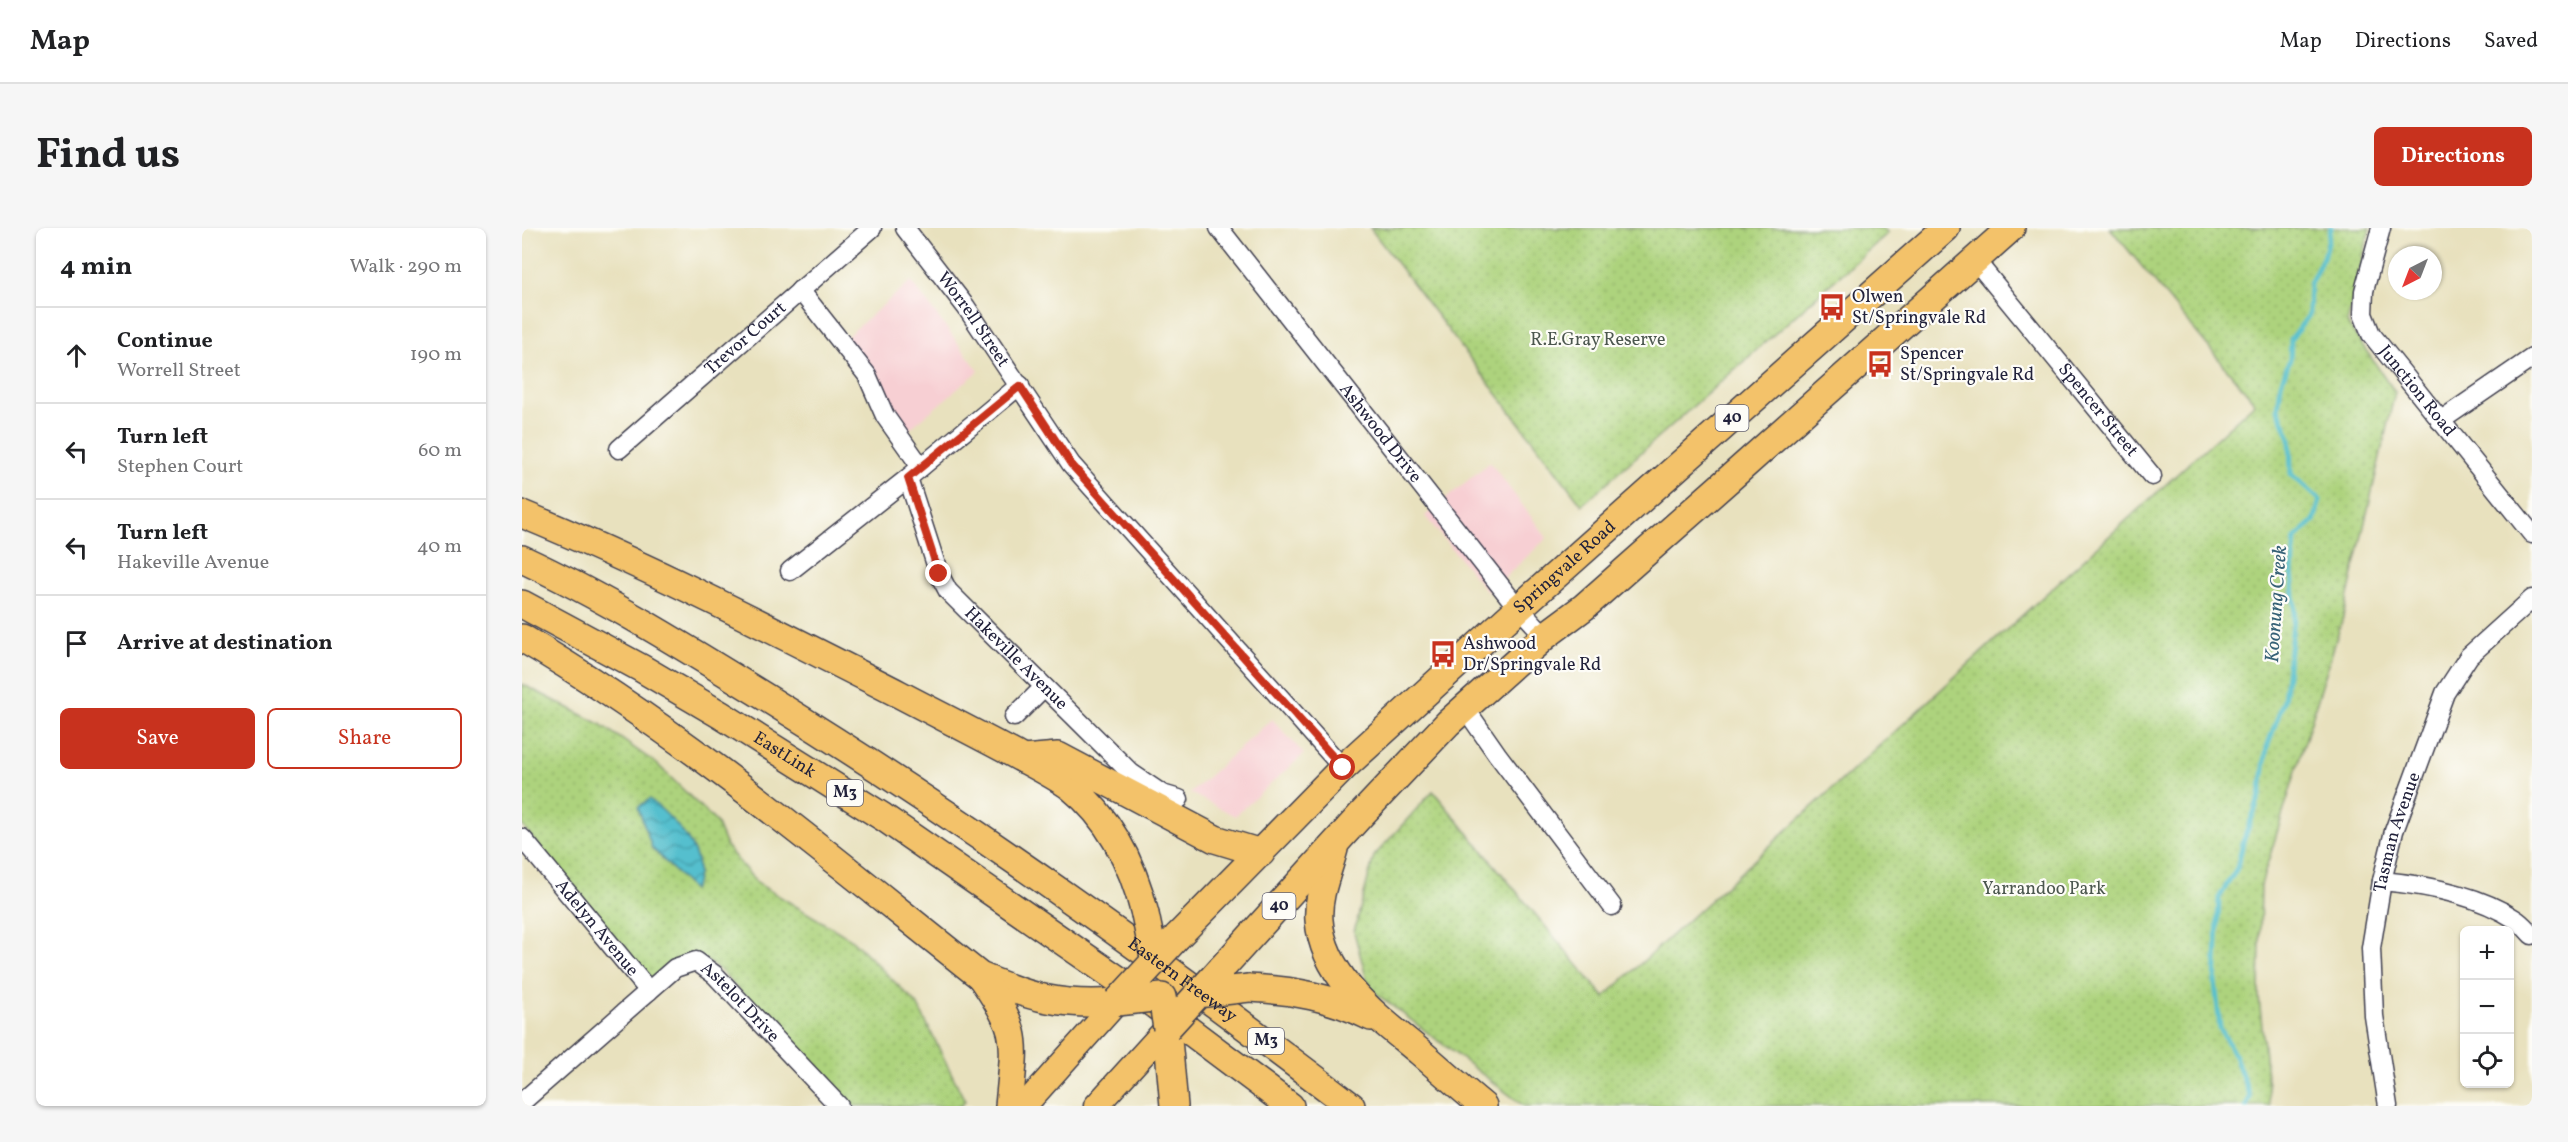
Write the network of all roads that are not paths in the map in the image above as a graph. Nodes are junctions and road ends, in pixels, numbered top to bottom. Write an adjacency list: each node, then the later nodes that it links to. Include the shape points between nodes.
1 (872, 228): 8 (street, Trevor Court)
2 (905, 228): 10 (street, Worrell Street)
3 (1219, 228): 21 (street, Ashwood Drive)
4 (1946, 228): 21 (highway, Springvale Road / 40)
5 (2011, 228): 7 (highway, Springvale Road / 40)
6 (2381, 228): 11 (street, Junction Road, via 2364,291 2363,314 2371,334)
7 (1975, 260): 14 (street, Spencer Street); 22 (highway, Springvale Road / 40, via 1584,607)
8 (800, 290): 12 (street, Trevor Court); 13 (street, Hakeville Avenue, via 867,375)
9 (2532, 358): 11 (street)
10 (1020, 386): 13 (street); 28 (street, Worrell Street, via 1071,464)
11 (2440, 422): 16 (street, Junction Road)
12 (619, 449)
13 (915, 472): 18 (street); 24 (street, Hakeville Avenue, via 939,574)
14 (2152, 476)
15 (522, 514): 27 (highway, via 668,577)
16 (2532, 534)
17 (522, 559): 50 (highway, Eastern Freeway / M3, via 612,605 803,720 965,825)
18 (790, 570)
19 (2532, 599): 33 (street, Tasman Avenue, via 2469,656 2445,693 2394,831)
20 (522, 604): 41 (highway, EastLink / M3, via 651,674 902,830)
21 (1519, 608): 22 (street, Ashwood Drive); 28 (highway, Springvale Road / 40)
22 (1545, 636): 25 (highway, Springvale Road / 40)
23 (522, 638): 37 (highway, via 687,746)
24 (1044, 687): 26 (street); 29 (street, Hakeville Avenue, via 1131,773 1162,794)
25 (1465, 708): 31 (highway, Springvale Road / 40, via 1430,740); 34 (street)
26 (1014, 717)
27 (1023, 759): 32 (highway, via 1058,756 1215,839); 36 (highway, bridge, via 1071,787 1099,814 1122,848 1137,883)
28 (1343, 768): 32 (highway, Springvale Road / 40)
29 (1179, 799)
30 (522, 838): 38 (street, Adelyn Avenue)
31 (1336, 842): 39 (highway, Springvale Road / 40, bridge); 42 (highway, via 1319,910 1325,948 1344,981)
32 (1261, 853): 36 (highway, Springvale Road / 40, bridge)
33 (2382, 881): 35 (street, via 2478,901 2516,919); 52 (street, Tasman Avenue, via 2371,948 2374,1016)
34 (1612, 906)
35 (2532, 935)
36 (1155, 962): 40 (highway, Springvale Road / 40, bridge); 41 (highway)
37 (980, 976): 40 (highway, via 1041,999); 45 (highway, via 1013,1032)
38 (649, 991): 43 (street, Astelot Drive); 44 (street, Astelot Drive, via 686,963 696,961 705,966)
39 (1197, 994): 41 (highway, Springvale Road / 40, bridge); 42 (highway, bridge, via 1249,988 1292,991 1333,1001)
40 (1109, 1005): 41 (highway, bridge); 46 (main road, Springvale Road / 40)
41 (1162, 1025): 47 (main road, Springvale Road / 40); 48 (highway); 49 (highway, Eastern Freeway / M3)
42 (1392, 1030): 51 (highway)
43 (522, 1102)
44 (839, 1106)
45 (1009, 1106)
46 (1024, 1106)
47 (1096, 1106)
48 (1174, 1106)
49 (1290, 1106)
50 (1351, 1106)
51 (1483, 1106)
52 (2388, 1106)

